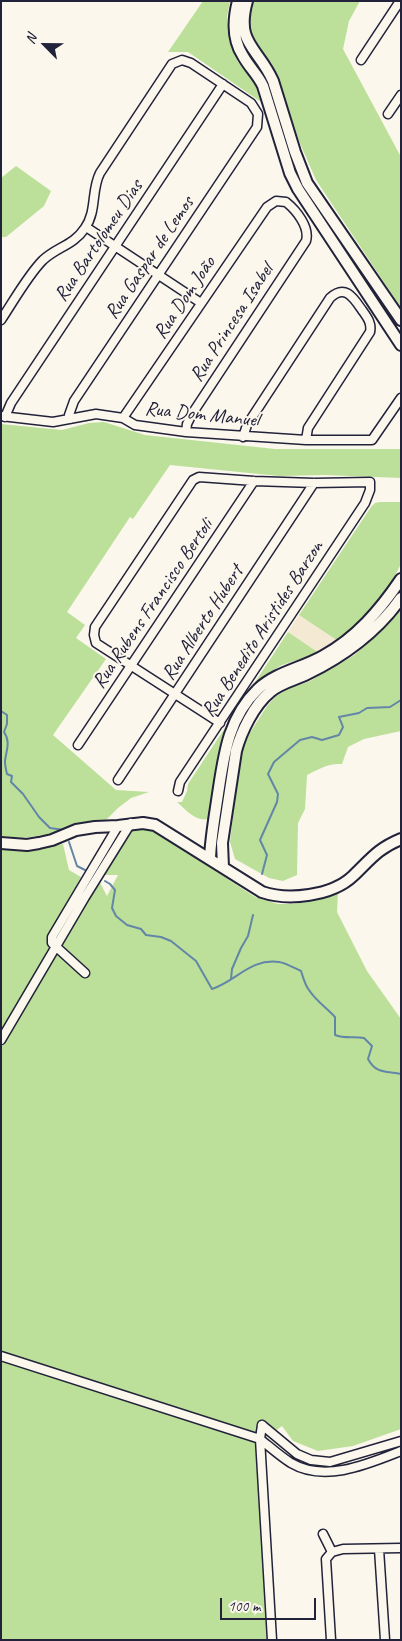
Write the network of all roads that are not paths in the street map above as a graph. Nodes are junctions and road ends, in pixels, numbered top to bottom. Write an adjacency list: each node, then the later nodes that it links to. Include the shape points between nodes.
1 (238, 1): 15 (main road, via 234,18 235,38 263,86 290,173)
2 (247, 1): 14 (main road, via 243,19 245,35 268,71 307,183)
3 (400, 1): 4 (street)
4 (361, 60)
5 (222, 84): 8 (street, via 191,62 182,60 171,66 100,173 95,184 92,214); 10 (street, Rua Bartolomeu Dias); 11 (street, Rua Gaspar de Lemos, via 251,103 258,114 257,127)
6 (401, 95): 7 (street)
7 (388, 114)
8 (86, 227): 10 (street); 13 (street, via 73,242 50,254 38,266)
9 (308, 234): 12 (street, Rua Dom João, via 306,226 288,203 273,202 267,206); 20 (street, Rua Princesa Isabel, via 192,414)
10 (115, 246): 11 (street); 17 (street, Rua Bartolomeu Dias)
11 (159, 274): 12 (street); 19 (street, Rua Gaspar de Lemos, via 74,401)
12 (201, 303): 18 (street, Rua Dom João)
13 (1, 320)
14 (401, 320)
15 (401, 345)
16 (401, 398): 22 (street, Rua Dom Manuel, via 372,440)
17 (3, 417): 19 (street, Rua Dom Manuel, via 53,422)
18 (123, 418): 19 (street, Rua Dom Manuel, via 96,414); 20 (street, Rua Dom Manuel, via 135,425)
19 (70, 419)
20 (186, 432): 21 (street, Rua Dom Manuel)
21 (243, 437): 22 (street, Rua Dom Manuel); 22 (street, via 247,425 330,298 336,293 349,294 369,320 369,335 308,428)
22 (306, 440)
23 (254, 481): 24 (street); 27 (street, Rua Rubens Francisco Bertoli); 27 (street, via 205,477 193,480 96,627 96,643)
24 (314, 483): 28 (street, Rua Alberto Hubert); 29 (street, Rua Benedito Aristides Barzon, via 370,482 370,490 365,503)
25 (401, 579): 36 (main road, via 386,601 346,641 272,679 258,689 243,708 224,753)
26 (401, 598): 38 (main road, via 354,646 326,664 274,689 262,701 240,737)
27 (132, 666): 28 (street); 30 (street, Rua Rubens Francisco Bertoli)
28 (175, 694): 29 (street); 31 (street, Rua Alberto Hubert)
29 (220, 723): 32 (street, Rua Benedito Aristides Barzon, via 180,782)
30 (78, 745)
31 (118, 780)
32 (178, 791)
33 (131, 824): 34 (main road); 39 (main road, via 155,825); 41 (street)
34 (118, 826): 37 (main road, via 76,830 39,843); 41 (street, via 52,937)
35 (401, 838): 40 (main road, via 386,845 342,884 304,896 274,896)
36 (210, 840): 38 (street); 39 (main road)
37 (1, 843)
38 (222, 843): 40 (main road)
39 (210, 858): 40 (main road)
40 (223, 867)
41 (56, 947): 42 (street); 43 (street)
42 (85, 973)
43 (1, 1040)
44 (1, 1356): 45 (street)
45 (260, 1439): 46 (street, via 262,1425 297,1454 311,1460 330,1462); 47 (street, via 292,1464 326,1473); 52 (street)
46 (401, 1441)
47 (401, 1451)
48 (323, 1534): 51 (street)
49 (401, 1548): 50 (street)
50 (379, 1549): 51 (street); 54 (street)
51 (332, 1552): 53 (street, via 326,1560)
52 (272, 1640)
53 (331, 1640)
54 (385, 1640)

